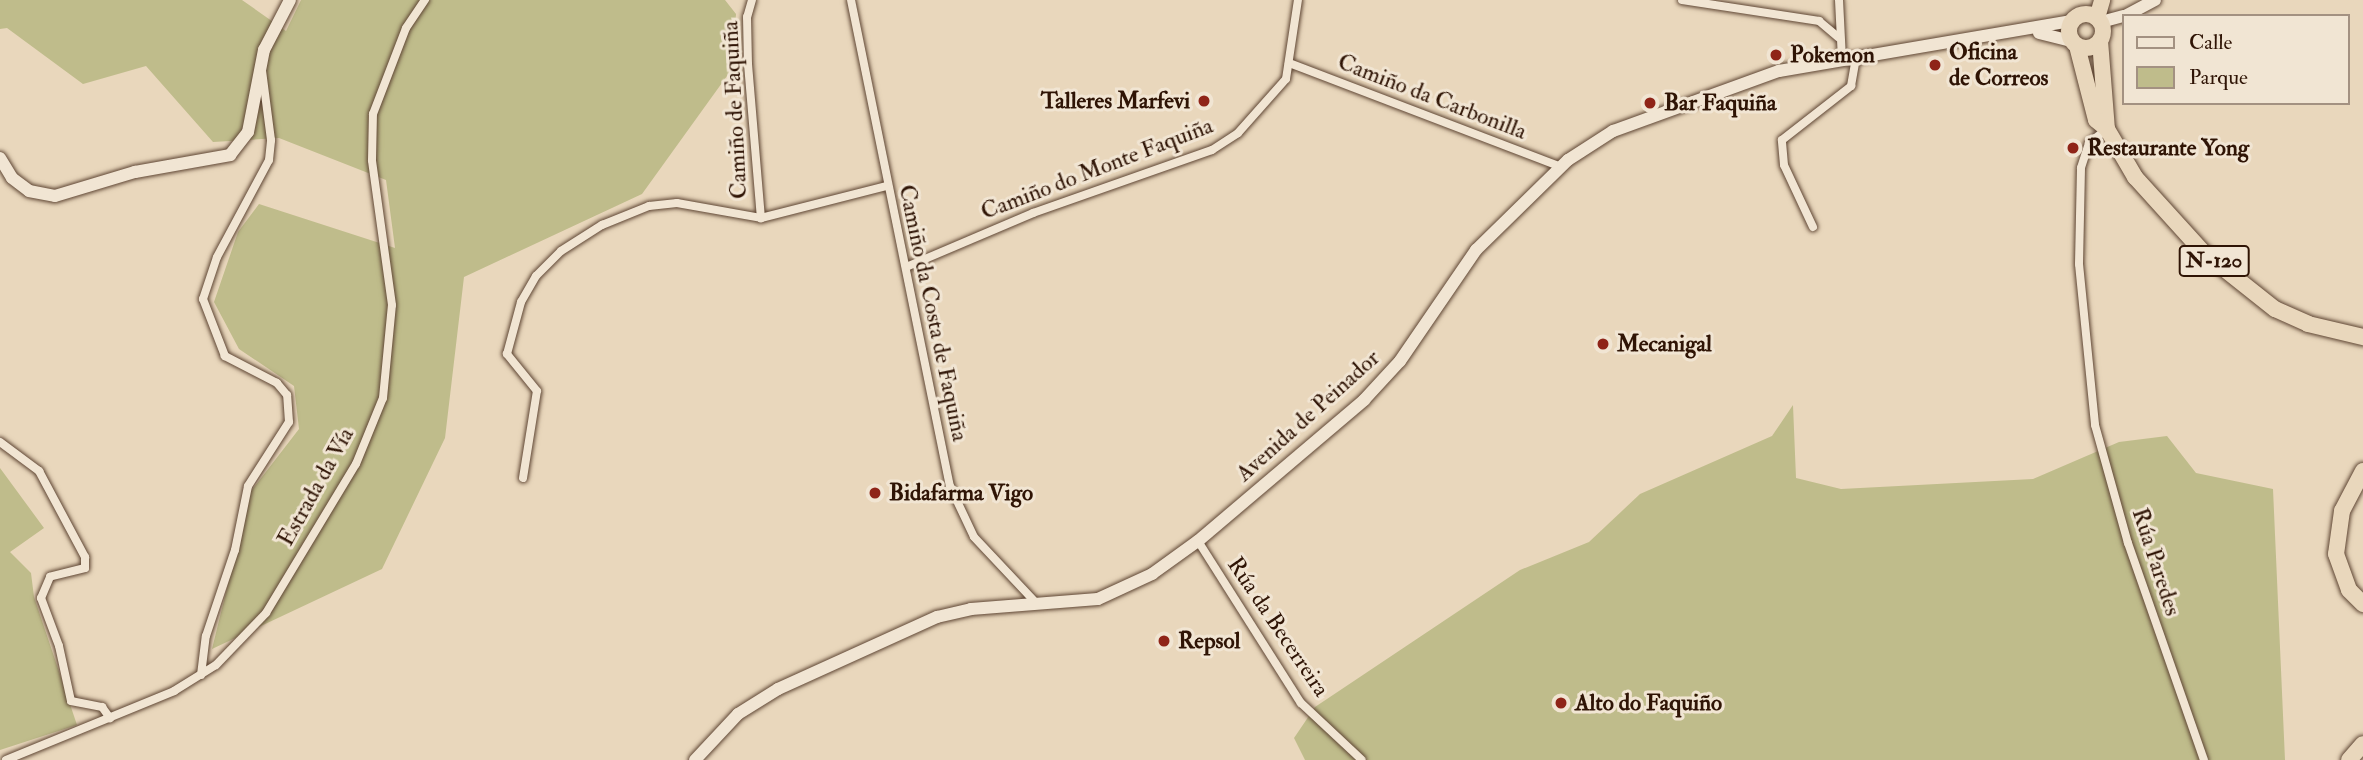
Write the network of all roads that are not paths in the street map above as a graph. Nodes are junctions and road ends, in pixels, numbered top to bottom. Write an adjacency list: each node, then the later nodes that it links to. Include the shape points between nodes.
1 (290, 0): 20 (street)
2 (425, 0): 36 (street, Estrada da Vía, via 406,28 373,114 372,160 392,306 383,398 356,464 266,613 216,666)
3 (752, 0): 26 (street, Camiño de Faquiña, via 747,17 748,64)
4 (851, 0): 25 (street, Camiño da Costa de Faquiña)
5 (1298, 0): 21 (street, Camiño do Monte Faquiña)
6 (1682, 0): 16 (street, via 1819,21)
7 (1839, 0): 16 (street)
8 (2087, 0): 13 (highway, N-120)
9 (2102, 0): 14 (highway, N-120)
10 (2155, 0): 11 (street)
11 (2128, 14)
12 (2122, 16): 14 (street)
13 (2075, 18): 14 (highway); 15 (street, Avenida de Peinador); 18 (highway, N-120)
14 (2099, 20): 17 (highway, N-120)
15 (2032, 31): 18 (street, Avenida de Peinador); 19 (street, Avenida de Peinador)
16 (1838, 37): 19 (street)
17 (2100, 41): 18 (highway, via 2087,48); 22 (highway, N-120)
18 (2074, 44): 22 (highway, N-120, via 2090,109)
19 (1849, 58): 24 (street, Avenida de Peinador, via 1779,71 1685,103 1613,131); 27 (street, via 1851,86 1782,140 1784,165)
20 (261, 63): 23 (street, via 248,132 240,146 215,160 135,172 55,196 29,191 12,178); 36 (street, via 271,140 269,160 217,257 203,299 225,356 277,383 286,395 289,422 248,486 235,550 206,636)
21 (1289, 63): 24 (street, Camiño da Carbonilla); 28 (street, Camiño do Monte Faquiña, via 1286,79 1238,133 1212,150 1033,213)
22 (2107, 129): 29 (highway, N-120, via 2143,187 2238,283 2275,309 2308,324); 42 (street, Rúa Paredes, via 2089,143 2081,168 2079,264 2095,425 2128,542)
23 (0, 158)
24 (1561, 166): 33 (street, Avenida de Peinador, via 1476,250 1400,361 1364,400)
25 (887, 186): 26 (street); 28 (street, Camiño da Costa de Faquiña)
26 (761, 218): 32 (street, via 677,203 649,206 583,235 536,276 521,302 507,354 537,391)
27 (1813, 227)
28 (906, 267): 35 (street, Camiño da Costa de Faquiña, via 956,507 974,537)
29 (2363, 337)
30 (0, 442): 37 (street, via 39,471 85,557 85,568 50,578 41,597 59,646 71,702 102,707)
31 (2363, 471): 34 (highway, via 2342,511 2336,554 2349,590)
32 (523, 478)
33 (1198, 541): 35 (street, Avenida de Peinador, via 1152,574 1098,599); 41 (street, Rúa da Becerreira, via 1301,703)
34 (2363, 604)
35 (1038, 605): 40 (street, Avenida de Peinador, via 971,609 937,617 778,689 738,714)
36 (201, 675): 37 (street, Estrada da Vía)
37 (110, 718): 39 (street, Estrada da Vía)
38 (2363, 744): 43 (highway)
39 (6, 760)
40 (695, 760)
41 (1362, 760)
42 (2204, 760)
43 (2349, 760)

